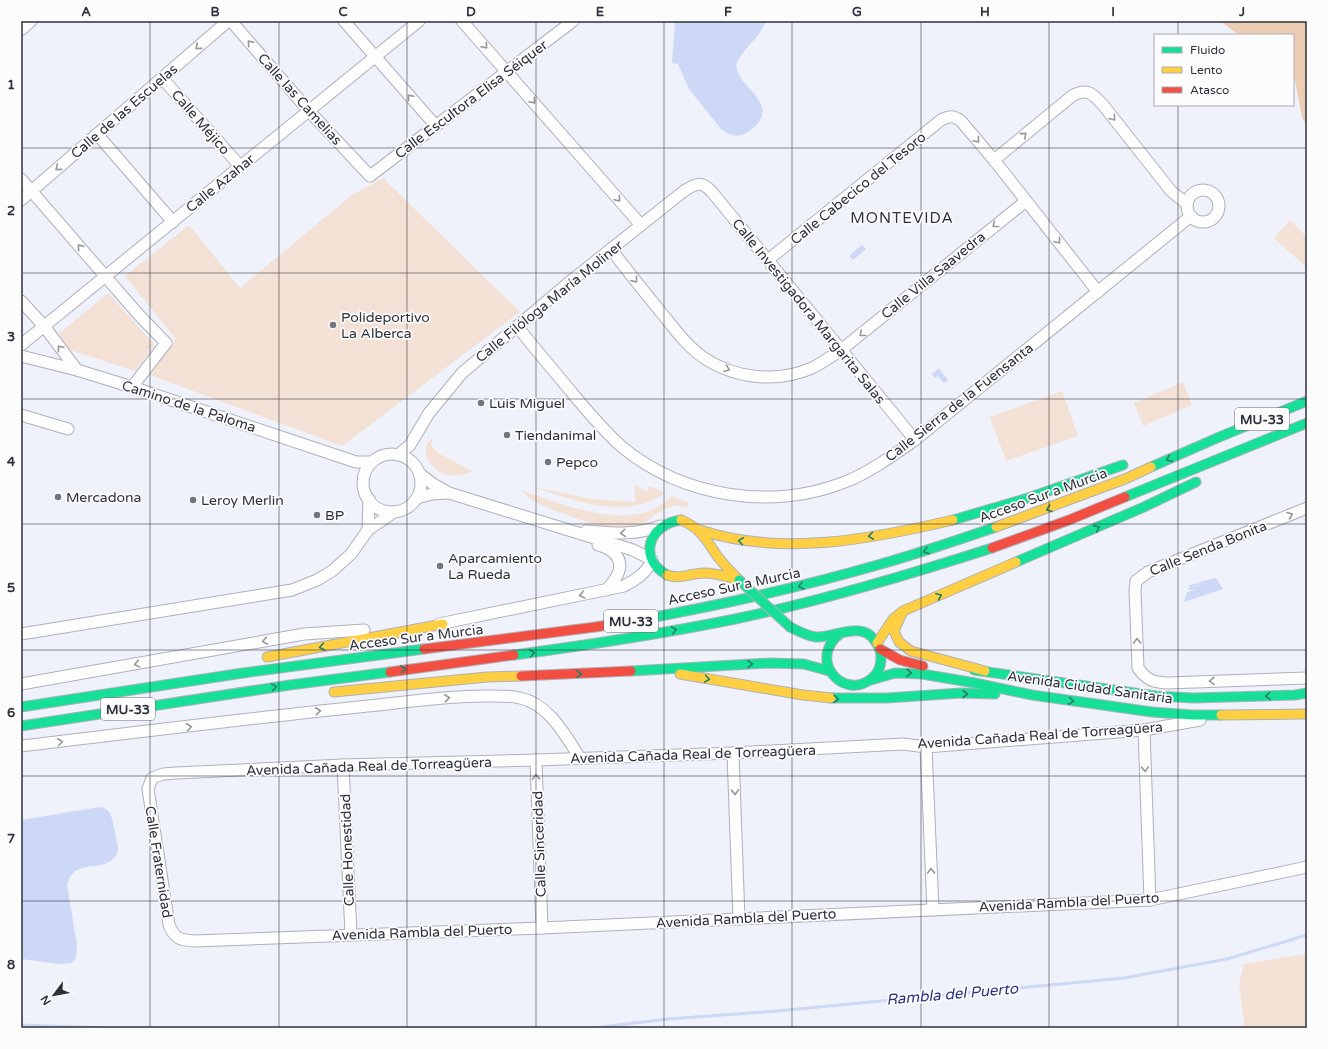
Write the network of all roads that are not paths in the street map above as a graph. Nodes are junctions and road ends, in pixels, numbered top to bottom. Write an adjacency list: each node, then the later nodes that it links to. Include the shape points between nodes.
1 (31, 21): 8 (street)
2 (228, 21): 11 (street, Calle de las Escuelas, one-way to 11)
3 (231, 21): 12 (street, Calle las Camelias, one-way to 3)
4 (344, 21): 9 (street)
5 (419, 21): 9 (street, Calle Azahar)
6 (462, 21): 10 (street, one-way to 10)
7 (573, 21): 10 (street, Calle Escultora Elisa Séiquer)
8 (21, 30)
9 (375, 57): 12 (street, Calle Azahar); 13 (street, one-way to 9)
10 (507, 72): 13 (street, Calle Escultora Elisa Séiquer); 26 (street, one-way to 26)
11 (162, 78): 14 (street, Calle de las Escuelas); 16 (street, Calle Méjico)
12 (309, 110): 16 (street, Calle Azahar); 17 (street, Calle las Camelias)
13 (436, 126): 17 (street, Calle Escultora Elisa Séiquer)
14 (97, 134): 20 (street, Calle de las Escuelas, one-way to 20); 25 (street)
15 (994, 160): 22 (street); 23 (street, one-way to 23, via 1072,96 1086,91 1103,105 1171,191); 28 (street, Calle Cabecico del Tesoro, one-way to 15, via 941,120 955,117 961,121)
16 (240, 166): 25 (street, Calle Azahar)
17 (370, 176)
18 (21, 179): 20 (street)
19 (701, 184): 26 (street, Calle Filóloga María Moliner, via 694,184); 28 (street, Calle Investigadora Margarita Salas, via 708,188)
20 (31, 191): 21 (street, Calle de las Escuelas); 29 (street, one-way to 20)
21 (21, 200)
22 (1026, 201): 30 (street, one-way to 30); 35 (street, Calle Villa Saavedra, one-way to 35)
23 (1187, 204): 24 (street); 24 (street, via 1193,194 1205,190 1216,196 1218,202 1219,208 1213,219 1202,222)
24 (1191, 216): 30 (street, Calle Sierra de la Fuensanta)
25 (173, 222): 29 (street, Calle Azahar)
26 (641, 225): 27 (street, Calle Filóloga María Moliner)
27 (611, 249): 33 (street, Calle Filóloga María Moliner); 35 (street, Calle Villa Saavedra, one-way to 35, via 686,342 718,366 748,377 776,378 812,368)
28 (768, 260): 35 (street, Calle Investigadora Margarita Salas)
29 (105, 276): 32 (street, Calle Azahar); 38 (street, via 166,343)
30 (1098, 292): 46 (street, Calle Sierra de la Fuensanta)
31 (21, 301): 32 (street)
32 (44, 326): 34 (street, Calle Azahar); 37 (street, one-way to 32)
33 (517, 326): 44 (street, Calle Filóloga María Moliner, via 462,373 429,413); 46 (street, Calle Sierra de la Fuensanta, via 594,419 622,446 654,469 708,490 744,496 774,497 812,493 845,482 879,465)
34 (21, 345)
35 (841, 350): 46 (street, Calle Investigadora Margarita Salas)
36 (21, 356): 37 (street, Camino de la Paloma)
37 (77, 370): 38 (street, Camino de la Paloma)
38 (132, 386): 49 (street, Camino de la Paloma)
39 (1307, 401): 45 (main road, Acceso Sur a Murcia / MU-33)
40 (21, 415): 42 (street)
41 (1307, 423): 43 (main road, MU-33)
42 (68, 429)
43 (1278, 434): 53 (main road); 88 (main road, MU-33, one-way to 43, via 597,644 735,619 796,605 930,568 1009,542)
44 (415, 438): 48 (street, Calle Filóloga María Moliner); 51 (street, Calle Filóloga María Moliner)
45 (1217, 438): 47 (main road); 93 (main road, Acceso Sur a Murcia / MU-33, one-way to 93, via 1125,479 966,538 848,574 732,602 595,627)
46 (915, 440)
47 (1166, 450)
48 (398, 455): 50 (street, via 382,456); 51 (street)
49 (356, 462): 50 (street, Camino de la Paloma); 54 (street, Camino de la Paloma)
50 (372, 462): 54 (street)
51 (413, 462): 55 (street)
52 (1130, 462): 65 (main road, one-way to 65, via 970,516 872,536 815,543 772,544 734,540)
53 (1233, 464)
54 (365, 472): 59 (street, via 364,490)
55 (420, 474): 57 (street); 58 (street, via 421,489)
56 (1206, 477): 73 (main road, one-way to 56, via 1137,510)
57 (449, 493): 58 (street); 63 (street)
58 (418, 498): 61 (street, via 404,510)
59 (369, 499): 61 (street, via 384,511); 64 (street)
60 (1307, 508): 85 (street, Calle Senda Bonita, one-way to 60, via 1167,683 1146,678 1138,668 1135,590 1136,581 1148,572)
61 (394, 512): 64 (street)
62 (661, 526): 63 (street, one-way to 63, via 644,532 621,534); 65 (main road, via 670,521 681,520 692,523); 68 (main road, via 653,535 650,547)
63 (561, 528): 68 (street, via 633,550); 72 (street, via 610,550 617,558 620,565 619,573)
64 (368, 530): 77 (street, via 351,554 339,565 317,580 292,590)
65 (700, 530): 66 (main road)
66 (705, 538): 67 (main road); 71 (main road, via 716,555)
67 (707, 554)
68 (652, 560): 70 (main road, via 665,575 684,578); 72 (street, via 639,578 624,586)
69 (703, 563): 70 (main road, via 701,568)
70 (692, 574): 71 (main road, via 706,572)
71 (739, 580): 75 (main road, bridge)
72 (605, 591): 74 (street, one-way to 74)
73 (903, 611): 78 (main road, via 893,619); 82 (main road, via 894,631 899,642 911,651)
74 (443, 624): 79 (main road, one-way to 79); 87 (street, one-way to 87, via 304,634)
75 (790, 627): 76 (main road, via 816,637); 80 (main road, via 816,648)
76 (841, 633): 78 (main road, via 849,630 865,632); 80 (main road, via 829,645)
77 (21, 634)
78 (879, 646): 82 (main road, Avenida Ciudad Sanitaria, via 887,655 920,666); 86 (main road, via 882,659)
79 (259, 658)
80 (826, 661): 83 (main road)
81 (655, 670): 83 (main road, one-way to 83, via 770,663 804,664); 89 (main road, one-way to 81, via 487,677); 91 (main road, one-way to 91, via 836,699 961,693)
82 (986, 670): 90 (main road, Avenida Ciudad Sanitaria, one-way to 82, via 1194,698 1156,696)
83 (829, 671): 86 (main road, via 839,681 853,686)
84 (160, 676): 93 (main road)
85 (1307, 678)
86 (871, 680): 91 (main road, Avenida Ciudad Sanitaria, one-way to 91, via 895,673 922,674 975,682)
87 (21, 684)
88 (235, 693): 92 (main road); 96 (main road, MU-33)
89 (328, 693)
90 (1307, 693)
91 (1032, 695): 94 (main road, Avenida Ciudad Sanitaria, one-way to 94, via 1152,712)
92 (249, 701)
93 (21, 705)
94 (1232, 714): 95 (main road, Avenida Ciudad Sanitaria); 97 (street, Avenida Cañada Real de Torreagüera)
95 (1307, 714)
96 (21, 726)
97 (1144, 730): 99 (street, Avenida Cañada Real de Torreagüera); 106 (street, one-way to 106)
98 (21, 746): 101 (street, one-way to 101, via 286,714 466,696 497,696 520,698 535,704 559,726)
99 (926, 747): 100 (street, Avenida Cañada Real de Torreagüera, via 903,744); 107 (street, one-way to 99)
100 (733, 753): 101 (street, Avenida Cañada Real de Torreagüera); 108 (street, one-way to 108)
101 (580, 758): 102 (street, Avenida Cañada Real de Torreagüera)
102 (536, 760): 103 (street, Avenida Cañada Real de Torreagüera); 109 (street, Calle Sinceridad, one-way to 102)
103 (343, 765): 104 (street, Avenida Cañada Real de Torreagüera, via 176,773); 110 (street, Calle Honestidad)
104 (152, 778): 111 (street, Calle Fraternidad, via 148,789 169,925 173,934)
105 (1307, 867): 106 (street, Avenida Rambla del Puerto)
106 (1150, 900): 107 (street, Avenida Rambla del Puerto)
107 (932, 910): 108 (street, Avenida Rambla del Puerto)
108 (739, 919): 109 (street, Avenida Rambla del Puerto)
109 (542, 928): 110 (street, Avenida Rambla del Puerto)
110 (351, 934): 111 (street, Avenida Rambla del Puerto)
111 (182, 940)

